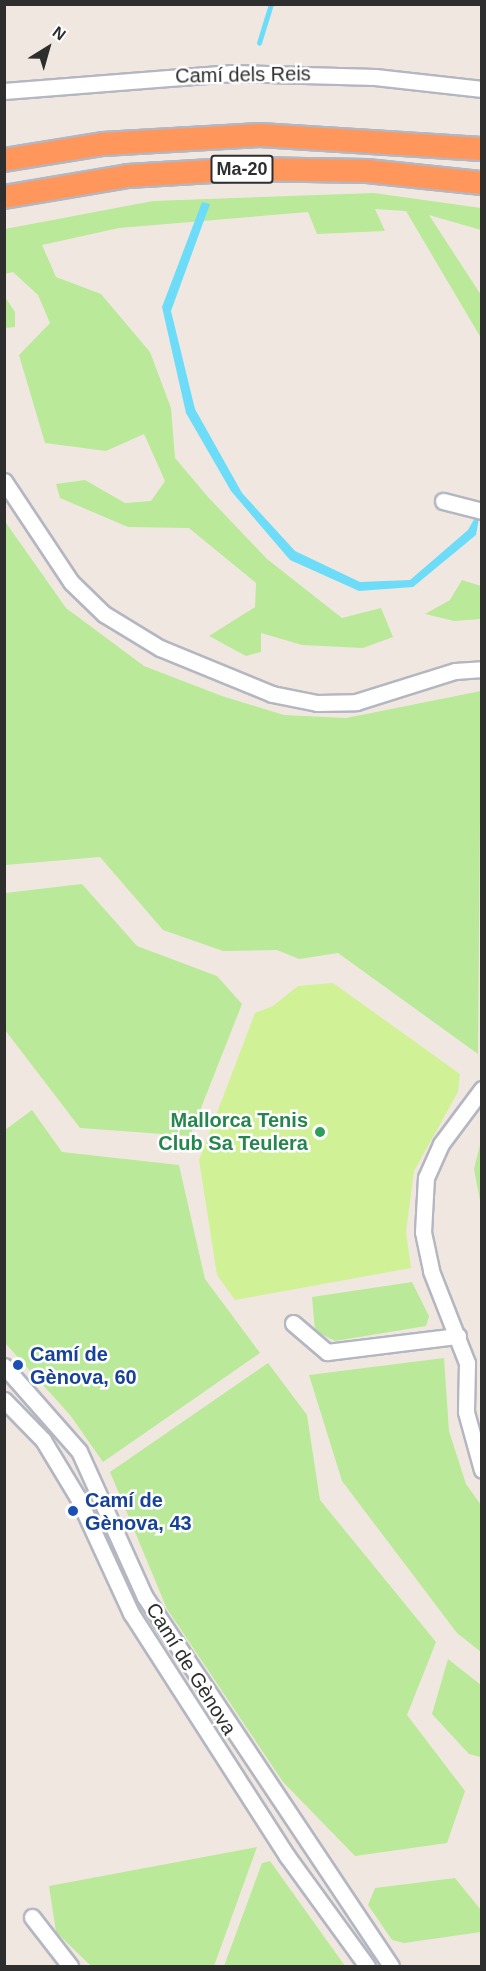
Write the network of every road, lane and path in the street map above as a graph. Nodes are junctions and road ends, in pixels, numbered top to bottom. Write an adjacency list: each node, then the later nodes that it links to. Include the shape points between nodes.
1 (482, 89): 2 (street, Camí dels Reis, via 375,77 232,73)
2 (4, 91)
3 (300, 135): 4 (highway, via 214,123); 5 (highway, Ma-20); 6 (highway, Ma-20, via 142,141)
4 (4, 145)
5 (482, 149)
6 (4, 160)
7 (366, 171): 8 (highway, Ma-20); 9 (highway, Ma-20, via 177,172); 10 (highway, via 285,182 128,191)
8 (482, 183)
9 (4, 198)
10 (4, 213)
11 (4, 481): 14 (street, via 71,582 104,614 160,648 263,690 296,700 349,703 455,671)
12 (443, 501): 13 (street)
13 (482, 511)
14 (482, 669)
15 (482, 1089): 17 (street, via 441,1144 426,1177 423,1232 431,1270)
16 (292, 1323): 17 (street, via 327,1352)
17 (458, 1336): 20 (street, via 467,1363 466,1413)
18 (4, 1366): 24 (street, Camí de Gènova, via 79,1451 145,1597)
19 (4, 1400): 23 (street, Camí de Gènova, via 43,1440 78,1498 131,1613 287,1856)
20 (482, 1470)
21 (32, 1917): 22 (street)
22 (70, 1966)
23 (367, 1966)
24 (391, 1966)

